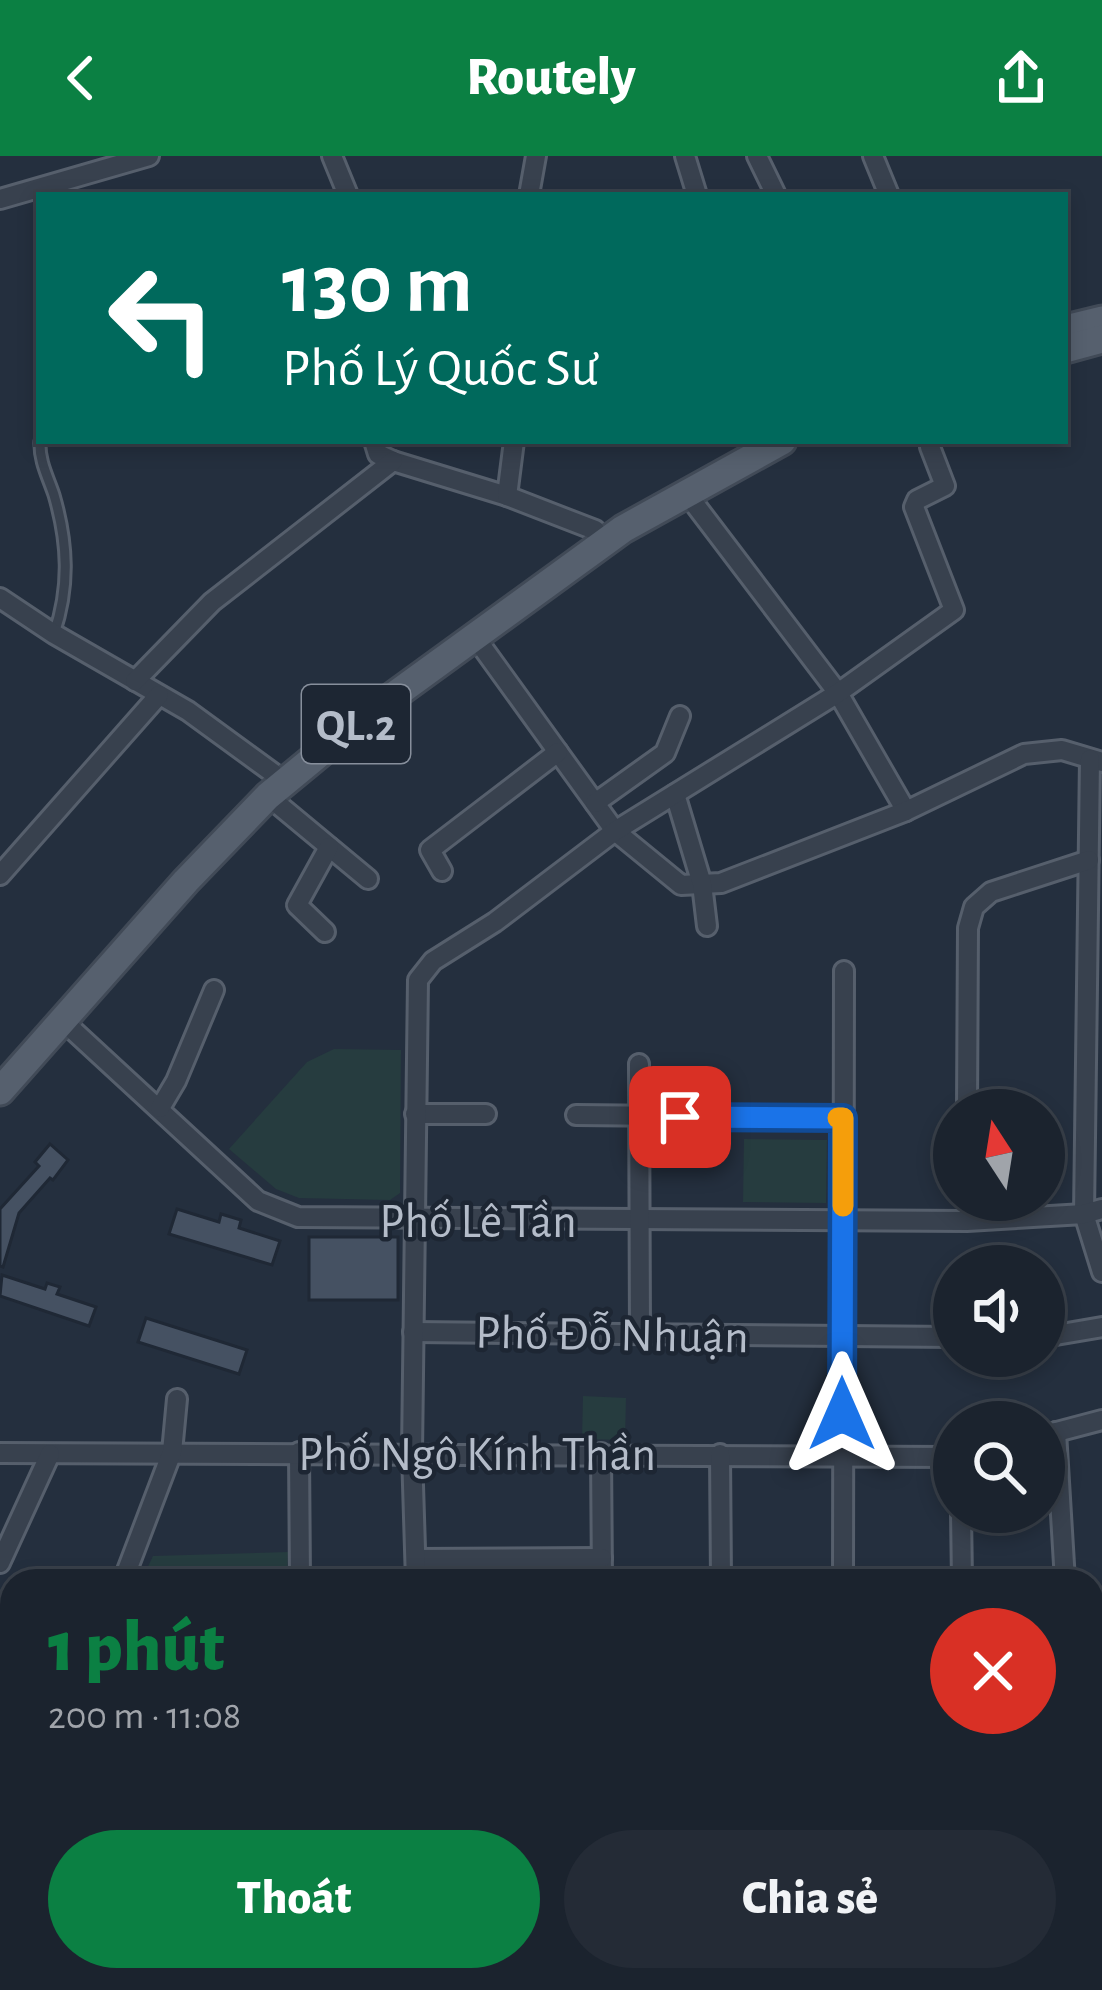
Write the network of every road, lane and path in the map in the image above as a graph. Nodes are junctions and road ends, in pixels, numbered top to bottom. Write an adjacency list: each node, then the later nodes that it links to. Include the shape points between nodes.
1 (149, 156): 12 (street)
2 (332, 156): 7 (street)
3 (536, 156): 8 (street)
4 (685, 156): 9 (street)
5 (757, 156): 10 (street)
6 (873, 156): 11 (street)
7 (347, 192)
8 (530, 192)
9 (696, 192)
10 (775, 192)
11 (888, 192)
12 (0, 199)
13 (1102, 320): 14 (main road)
14 (1068, 328)
15 (1102, 339): 16 (main road)
16 (1068, 348)
17 (40, 444): 28 (lane, via 67,572)
18 (375, 444): 23 (street)
19 (514, 444): 25 (street)
20 (740, 444): 26 (main road, QL.2)
21 (777, 444): 24 (main road, QL.2)
22 (929, 447): 31 (street, via 945,486 914,507 954,610)
23 (394, 461): 25 (street); 30 (street, via 212,602)
24 (687, 494): 29 (main road, QL.2, via 623,530); 31 (street)
25 (507, 496): 26 (street)
26 (595, 530): 36 (main road, QL.2, via 347,710)
27 (0, 598): 28 (street)
28 (54, 634): 30 (street)
29 (475, 638): 34 (street); 36 (main road, QL.2)
30 (135, 681): 32 (street)
31 (838, 693): 37 (street); 39 (street)
32 (159, 694): 36 (street); 43 (street)
33 (680, 716): 38 (street, via 665,753)
34 (558, 752): 38 (street); 45 (street, via 430,850)
35 (1096, 760): 39 (street, via 1062,749 1024,754); 44 (street)
36 (276, 784): 42 (street); 53 (main road, QL.2); 55 (main road, QL.2, via 176,870)
37 (675, 794): 40 (street); 48 (street)
38 (595, 803): 40 (street)
39 (906, 811): 48 (street)
40 (615, 831): 48 (street, via 681,886); 59 (street, via 433,961 418,980)
41 (0, 842): 43 (street)
42 (329, 847): 47 (street); 50 (street, via 297,905)
43 (18, 856): 46 (street)
44 (1089, 860): 56 (street, via 991,892 974,907); 64 (street)
45 (442, 872)
46 (0, 875)
47 (368, 880)
48 (703, 884): 49 (street)
49 (707, 926)
50 (325, 932)
51 (844, 971): 63 (street)
52 (214, 990): 58 (street)
53 (63, 1021): 57 (main road, QL.2); 58 (street, Phố Lê Tần)
54 (639, 1064): 62 (street)
55 (0, 1065)
56 (968, 1089)
57 (0, 1091)
58 (160, 1108): 65 (street, Phố Lê Tần, via 277,1212)
59 (415, 1114): 60 (street); 65 (street)
60 (486, 1114)
61 (576, 1115): 62 (street)
62 (639, 1116): 63 (street); 66 (street)
63 (843, 1118): 68 (street)
64 (1093, 1212): 69 (street)
65 (414, 1220): 66 (street, Phố Lê Tần); 71 (street)
66 (639, 1221): 68 (street, Phố Lê Tần); 72 (street)
67 (967, 1221): 68 (street, Phố Lê Tần)
68 (843, 1222): 74 (street)
69 (1102, 1272)
70 (1102, 1328): 73 (street)
71 (413, 1332): 72 (street, Phố Đỗ Nhuận); 82 (street)
72 (640, 1334): 74 (street, Phố Đỗ Nhuận)
73 (1065, 1334)
74 (843, 1336): 75 (street, Phố Đỗ Nhuận); 86 (street)
75 (933, 1337)
76 (177, 1399): 79 (street)
77 (1102, 1420): 78 (street)
78 (1065, 1430)
79 (172, 1452): 80 (street, Phố Ngô Kính Thần); 83 (street, Phố Ngô Kính Thần); 94 (street)
80 (299, 1452): 82 (street, Phố Ngô Kính Thần); 95 (street)
81 (0, 1453): 83 (street, Phố Ngô Kính Thần)
82 (412, 1453): 84 (street, Phố Ngô Kính Thần); 92 (street)
83 (50, 1454): 88 (street)
84 (601, 1454): 85 (street, Phố Ngô Kính Thần); 91 (street)
85 (720, 1454): 86 (street, Phố Ngô Kính Thần); 98 (street)
86 (842, 1454): 87 (street, Phố Ngô Kính Thần); 99 (street)
87 (933, 1456)
88 (7, 1530): 93 (street)
89 (961, 1533): 100 (street)
90 (1060, 1533): 101 (street)
91 (602, 1558): 92 (street); 97 (street)
92 (416, 1559): 96 (street)
93 (0, 1563)
94 (128, 1569)
95 (300, 1569)
96 (416, 1569)
97 (602, 1569)
98 (721, 1569)
99 (843, 1569)
100 (962, 1569)
101 (1064, 1569)

